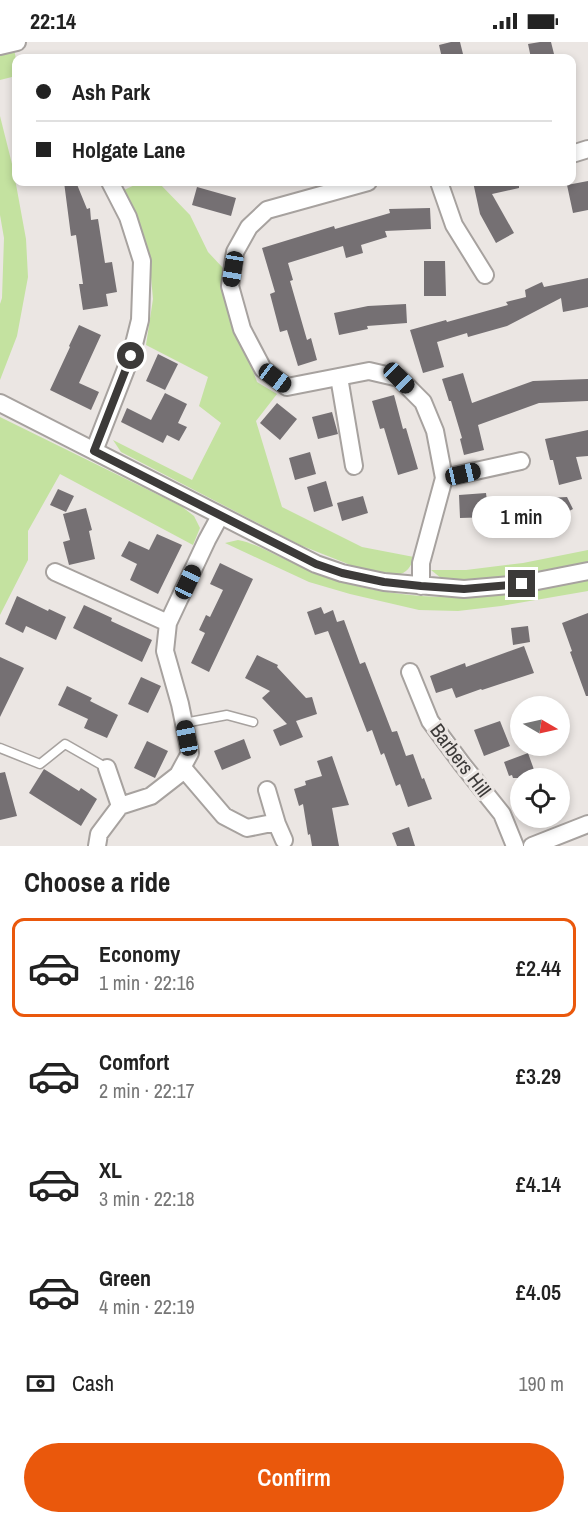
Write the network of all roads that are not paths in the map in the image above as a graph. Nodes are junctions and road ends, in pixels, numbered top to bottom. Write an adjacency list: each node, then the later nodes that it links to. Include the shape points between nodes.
1 (17, 42): 2 (street)
2 (0, 46)
3 (112, 186): 10 (street, via 128,217 142,261 140,320 131,356)
4 (335, 186): 6 (street)
5 (440, 186): 7 (street, via 454,225)
6 (311, 189): 8 (street, via 267,210 249,227 235,252 230,286 242,329 263,369 288,387)
7 (485, 275)
8 (339, 377): 12 (street); 13 (street, via 369,371 399,378 423,402 435,431)
9 (0, 403): 10 (street)
10 (94, 451): 14 (street)
11 (521, 461): 13 (street)
12 (354, 466)
13 (444, 478): 17 (street, via 421,563)
14 (220, 516): 17 (street, via 316,564 384,582); 18 (street)
15 (588, 571): 17 (street, via 522,584 464,589)
16 (55, 572): 18 (street)
17 (421, 586)
18 (168, 623): 21 (street, via 165,651)
19 (410, 672): 31 (street, Barbers Hill, via 430,721 502,814)
20 (253, 722): 21 (lane, via 227,715)
21 (184, 723): 24 (street, via 190,753)
22 (0, 748): 23 (lane, via 40,764 65,744)
23 (107, 768): 26 (street)
24 (183, 768): 26 (street, via 151,796); 27 (street, via 224,816 247,828)
25 (267, 790): 27 (street)
26 (120, 806): 30 (street, via 99,834)
27 (277, 824): 29 (street)
28 (588, 824): 32 (street)
29 (285, 843)
30 (97, 846)
31 (515, 846)
32 (532, 846)

